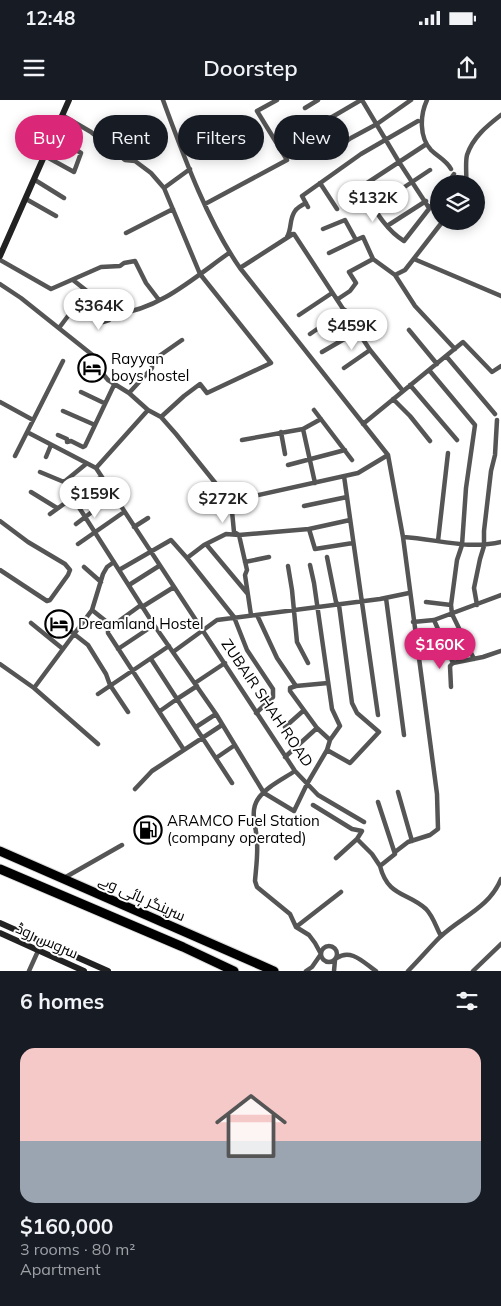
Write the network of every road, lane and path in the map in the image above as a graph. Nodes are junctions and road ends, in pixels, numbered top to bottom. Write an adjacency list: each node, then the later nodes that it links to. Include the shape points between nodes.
1 (69, 100): 9 (main road)
2 (164, 100): 22 (street)
3 (278, 100): 33 (street, via 257,111 287,160)
4 (318, 100): 8 (street)
5 (362, 100): 10 (street); 13 (street)
6 (412, 100): 13 (street)
7 (427, 100): 24 (street, via 422,117 425,142 446,161)
8 (305, 108)
9 (63, 115)
10 (337, 115)
11 (501, 115): 25 (street, via 482,130 472,146 467,156)
12 (418, 121): 15 (street)
13 (377, 124): 15 (street); 16 (street)
14 (83, 129): 29 (street, via 125,160 135,161)
15 (386, 138): 21 (street); 28 (street)
16 (349, 139)
17 (425, 145): 21 (street)
18 (43, 160): 26 (main road)
19 (52, 160): 20 (street, via 74,172)
20 (79, 160)
21 (399, 162): 27 (street); 34 (street, via 360,187)
22 (190, 169): 29 (street); 33 (street)
23 (430, 170): 27 (street)
24 (452, 175)
25 (466, 175)
26 (35, 180): 30 (street); 31 (main road)
27 (412, 182): 32 (street); 34 (street)
28 (320, 183): 37 (street); 43 (street, via 302,196 307,205 295,211)
29 (164, 188): 36 (street)
30 (64, 198)
31 (26, 199): 38 (street); 47 (main road)
32 (426, 201): 35 (street); 39 (street)
33 (205, 204): 45 (street)
34 (374, 208): 39 (street)
35 (429, 208): 39 (street, via 404,241)
36 (173, 209): 42 (street); 52 (street)
37 (337, 209)
38 (56, 216)
39 (387, 226)
40 (323, 229): 44 (street, via 345,220)
41 (436, 230): 49 (street)
42 (126, 233)
43 (286, 238): 51 (street); 56 (street, via 294,234)
44 (356, 240): 46 (street); 48 (street, via 363,238)
45 (229, 253): 51 (street); 52 (street)
46 (329, 253)
47 (0, 256)
48 (373, 259): 53 (street); 58 (street, via 348,272 356,283)
49 (414, 259): 53 (street, via 405,270); 57 (street)
50 (0, 260): 54 (street, via 51,289)
51 (240, 268): 93 (street)
52 (200, 274): 59 (street); 89 (street, via 272,363 208,393 200,384)
53 (395, 275): 68 (street, via 415,306)
54 (73, 280): 59 (street, via 101,268 135,261); 61 (street)
55 (0, 284): 63 (street)
56 (332, 293): 58 (street); 62 (street)
57 (501, 296)
58 (338, 299): 60 (street)
59 (159, 300): 61 (street)
60 (345, 310): 65 (street); 66 (street)
61 (116, 314): 63 (street, via 103,322 77,306)
62 (299, 315)
63 (59, 328): 77 (street, via 95,357 102,374)
64 (409, 330): 73 (street)
65 (358, 331): 69 (street); 70 (street)
66 (310, 334)
67 (182, 340): 81 (street, via 152,361 152,368)
68 (454, 349): 71 (street); 74 (street, via 463,342 492,372)
69 (370, 350): 75 (street); 79 (street)
70 (322, 352)
71 (446, 356): 73 (street); 88 (street)
72 (63, 361): 91 (street)
73 (437, 364): 76 (street)
74 (501, 366)
75 (344, 368)
76 (428, 370): 78 (street); 144 (street, via 475,425)
77 (114, 385): 81 (street); 84 (street)
78 (410, 385): 79 (street); 100 (street)
79 (403, 391): 82 (street)
80 (81, 392): 84 (street)
81 (129, 393): 85 (street)
82 (393, 399): 93 (street); 102 (street)
83 (0, 402): 91 (street)
84 (104, 403): 94 (street)
85 (148, 410): 89 (street); 115 (street)
86 (314, 410): 90 (street)
87 (63, 411): 94 (street)
88 (495, 414)
89 (161, 417): 124 (street)
90 (321, 419): 95 (street); 105 (street)
91 (33, 420): 96 (street)
92 (497, 420): 145 (street)
93 (363, 424): 109 (street)
94 (94, 425): 101 (street, via 83,447)
95 (303, 429): 97 (street); 111 (street)
96 (26, 432): 103 (street); 108 (street)
97 (281, 432): 99 (street); 107 (street)
98 (58, 435): 101 (street)
99 (242, 440)
100 (457, 440)
101 (68, 442): 104 (street)
102 (430, 442)
103 (51, 445): 104 (street); 110 (street)
104 (62, 450): 113 (street)
105 (345, 450): 111 (street); 112 (street)
106 (448, 453): 139 (street)
107 (285, 454)
108 (15, 456)
109 (388, 456): 117 (street, via 358,473); 138 (street)
110 (46, 457)
111 (310, 459): 114 (street); 119 (street)
112 (352, 460)
113 (86, 464): 115 (street); 116 (street, via 64,482)
114 (288, 465)
115 (96, 468): 118 (street, ZUBAIR SHAH ROAD)
116 (40, 472)
117 (344, 476): 119 (street); 122 (street)
118 (101, 477): 121 (street, ZUBAIR SHAH ROAD); 123 (street)
119 (315, 483): 124 (street)
120 (31, 492): 126 (street)
121 (113, 496): 127 (street, ZUBAIR SHAH ROAD); 129 (street)
122 (347, 497): 125 (street); 131 (street)
123 (73, 498): 126 (street); 129 (street)
124 (231, 501): 137 (street, via 234,532)
125 (304, 506)
126 (57, 508): 128 (street)
127 (124, 512): 134 (street, ZUBAIR SHAH ROAD); 136 (street)
128 (50, 514)
129 (86, 516): 133 (street); 136 (street)
130 (148, 518): 134 (street)
131 (350, 520): 135 (street); 141 (street)
132 (1, 523): 156 (street, via 70,570 47,601)
133 (76, 524)
134 (134, 527): 146 (street, ZUBAIR SHAH ROAD)
135 (310, 529): 137 (street); 141 (street, via 315,549)
136 (95, 531): 142 (street); 150 (street)
137 (239, 534): 143 (street, via 226,534); 151 (street)
138 (403, 537): 139 (street); 162 (street)
139 (438, 541): 144 (street)
140 (501, 542): 145 (street)
141 (353, 543): 165 (street)
142 (78, 544)
143 (206, 544): 149 (street); 161 (street)
144 (462, 545): 145 (street); 169 (street)
145 (484, 546): 170 (street, via 474,588)
146 (150, 551): 149 (street, via 171,540); 152 (street, ZUBAIR SHAH ROAD); 157 (street)
147 (327, 556): 168 (street)
148 (269, 557): 151 (street)
149 (187, 558): 177 (street)
150 (114, 562): 157 (street); 158 (street, via 103,574)
151 (245, 562): 161 (street)
152 (159, 566): 159 (street); 160 (street, ZUBAIR SHAH ROAD)
153 (288, 566): 174 (street)
154 (310, 566): 172 (street)
155 (84, 567): 158 (street)
156 (0, 570)
157 (119, 570): 159 (street)
158 (101, 582): 173 (street)
159 (129, 585): 171 (street)
160 (174, 587): 171 (street); 184 (street, ZUBAIR SHAH ROAD)
161 (248, 594): 176 (street)
162 (409, 594): 164 (street); 180 (street)
163 (500, 596): 167 (street); 170 (street)
164 (386, 598): 165 (street); 216 (street)
165 (362, 602): 168 (street); 211 (street)
166 (426, 602): 169 (street)
167 (501, 603)
168 (339, 605): 172 (street); 222 (street, via 352,703 357,713 379,732 350,763)
169 (451, 605): 175 (street)
170 (477, 605): 175 (street)
171 (142, 606): 182 (street); 183 (street)
172 (317, 608): 174 (street); 198 (street)
173 (92, 610): 182 (street); 185 (street)
174 (294, 611): 176 (street); 194 (street, via 297,642)
175 (452, 614): 178 (street); 192 (street)
176 (254, 615): 177 (street); 201 (street)
177 (234, 617): 184 (street, via 217,620); 209 (street, via 247,650 273,689 273,697)
178 (434, 620): 180 (street); 195 (street)
179 (60, 622): 185 (street)
180 (413, 622): 235 (street, via 437,794 438,829)
181 (31, 623): 187 (street)
182 (112, 626): 188 (street, via 108,633)
183 (154, 626): 186 (street); 188 (street)
184 (202, 630): 190 (street); 193 (street, ZUBAIR SHAH ROAD)
185 (75, 633): 187 (street); 199 (street, via 88,645)
186 (170, 646): 190 (street); 191 (street)
187 (63, 649): 203 (street)
188 (118, 649): 197 (street)
189 (501, 651): 192 (street)
190 (173, 652): 200 (street)
191 (151, 659): 197 (street); 205 (street)
192 (474, 659): 195 (street)
193 (225, 663): 200 (street); 209 (street, ZUBAIR SHAH ROAD)
194 (308, 663)
195 (453, 663): 202 (street, via 450,666)
196 (0, 664): 203 (street)
197 (132, 672): 199 (street); 206 (street)
198 (328, 683): 201 (street); 218 (street, via 332,709 340,726)
199 (110, 685): 204 (street); 208 (street)
200 (196, 685): 205 (street); 210 (street)
201 (296, 686): 207 (street, via 290,691)
202 (451, 687)
203 (34, 688): 219 (street)
204 (98, 694)
205 (177, 699): 206 (street); 213 (street)
206 (160, 711): 221 (street)
207 (303, 711): 214 (street); 215 (street)
208 (128, 712)
209 (256, 713): 223 (street, ZUBAIR SHAH ROAD)
210 (216, 714): 212 (street); 213 (street)
211 (378, 715)
212 (222, 725): 217 (street); 220 (street)
213 (196, 727): 217 (street)
214 (285, 727)
215 (316, 728): 218 (street); 223 (street)
216 (404, 735)
217 (202, 737): 221 (street); 224 (street)
218 (330, 740): 222 (street)
219 (98, 744)
220 (235, 746): 224 (street); 229 (street)
221 (184, 750): 228 (street, via 152,771)
222 (327, 750): 227 (street)
223 (285, 756): 225 (street, ZUBAIR SHAH ROAD)
224 (216, 758): 226 (street)
225 (295, 771): 227 (street, ZUBAIR SHAH ROAD); 229 (street)
226 (232, 783)
227 (307, 784): 229 (street, via 294,811); 233 (street, ZUBAIR SHAH ROAD, via 318,795)
228 (134, 789)
229 (264, 792): 246 (street, via 254,813 257,842 255,881 257,887 290,914)
230 (398, 792): 235 (street)
231 (378, 802): 238 (street)
232 (313, 805): 234 (street, via 352,829 362,831)
233 (364, 822)
234 (357, 839): 239 (street); 240 (street)
235 (412, 841): 238 (street)
236 (122, 845): 242 (street)
237 (0, 851): 242 (highway, سرینگر ہائی وے)
238 (395, 852): 240 (street)
239 (336, 858)
240 (380, 866): 248 (street, via 382,876 391,888 428,911)
241 (0, 868): 256 (highway, سرینگر ہائی وے)
242 (62, 878): 257 (highway, سرینگر ہائی وے)
243 (501, 879): 248 (street, via 497,888 470,916)
244 (341, 892): 246 (street)
245 (0, 923): 255 (main road)
246 (296, 927): 251 (street, via 316,942)
247 (0, 933): 250 (main road, سروس روڈ)
248 (441, 936): 261 (street)
249 (501, 944): 262 (street)
250 (38, 950): 253 (street); 254 (main road, سروس روڈ)
251 (321, 954): 252 (street, via 325,961); 252 (street, via 324,948 331,946 336,951); 258 (street)
252 (336, 959): 259 (street); 260 (street, via 351,954)
253 (29, 971)
254 (84, 971)
255 (108, 971)
256 (234, 971)
257 (274, 971)
258 (306, 971)
259 (334, 971)
260 (376, 971)
261 (408, 971)
262 (473, 971)

